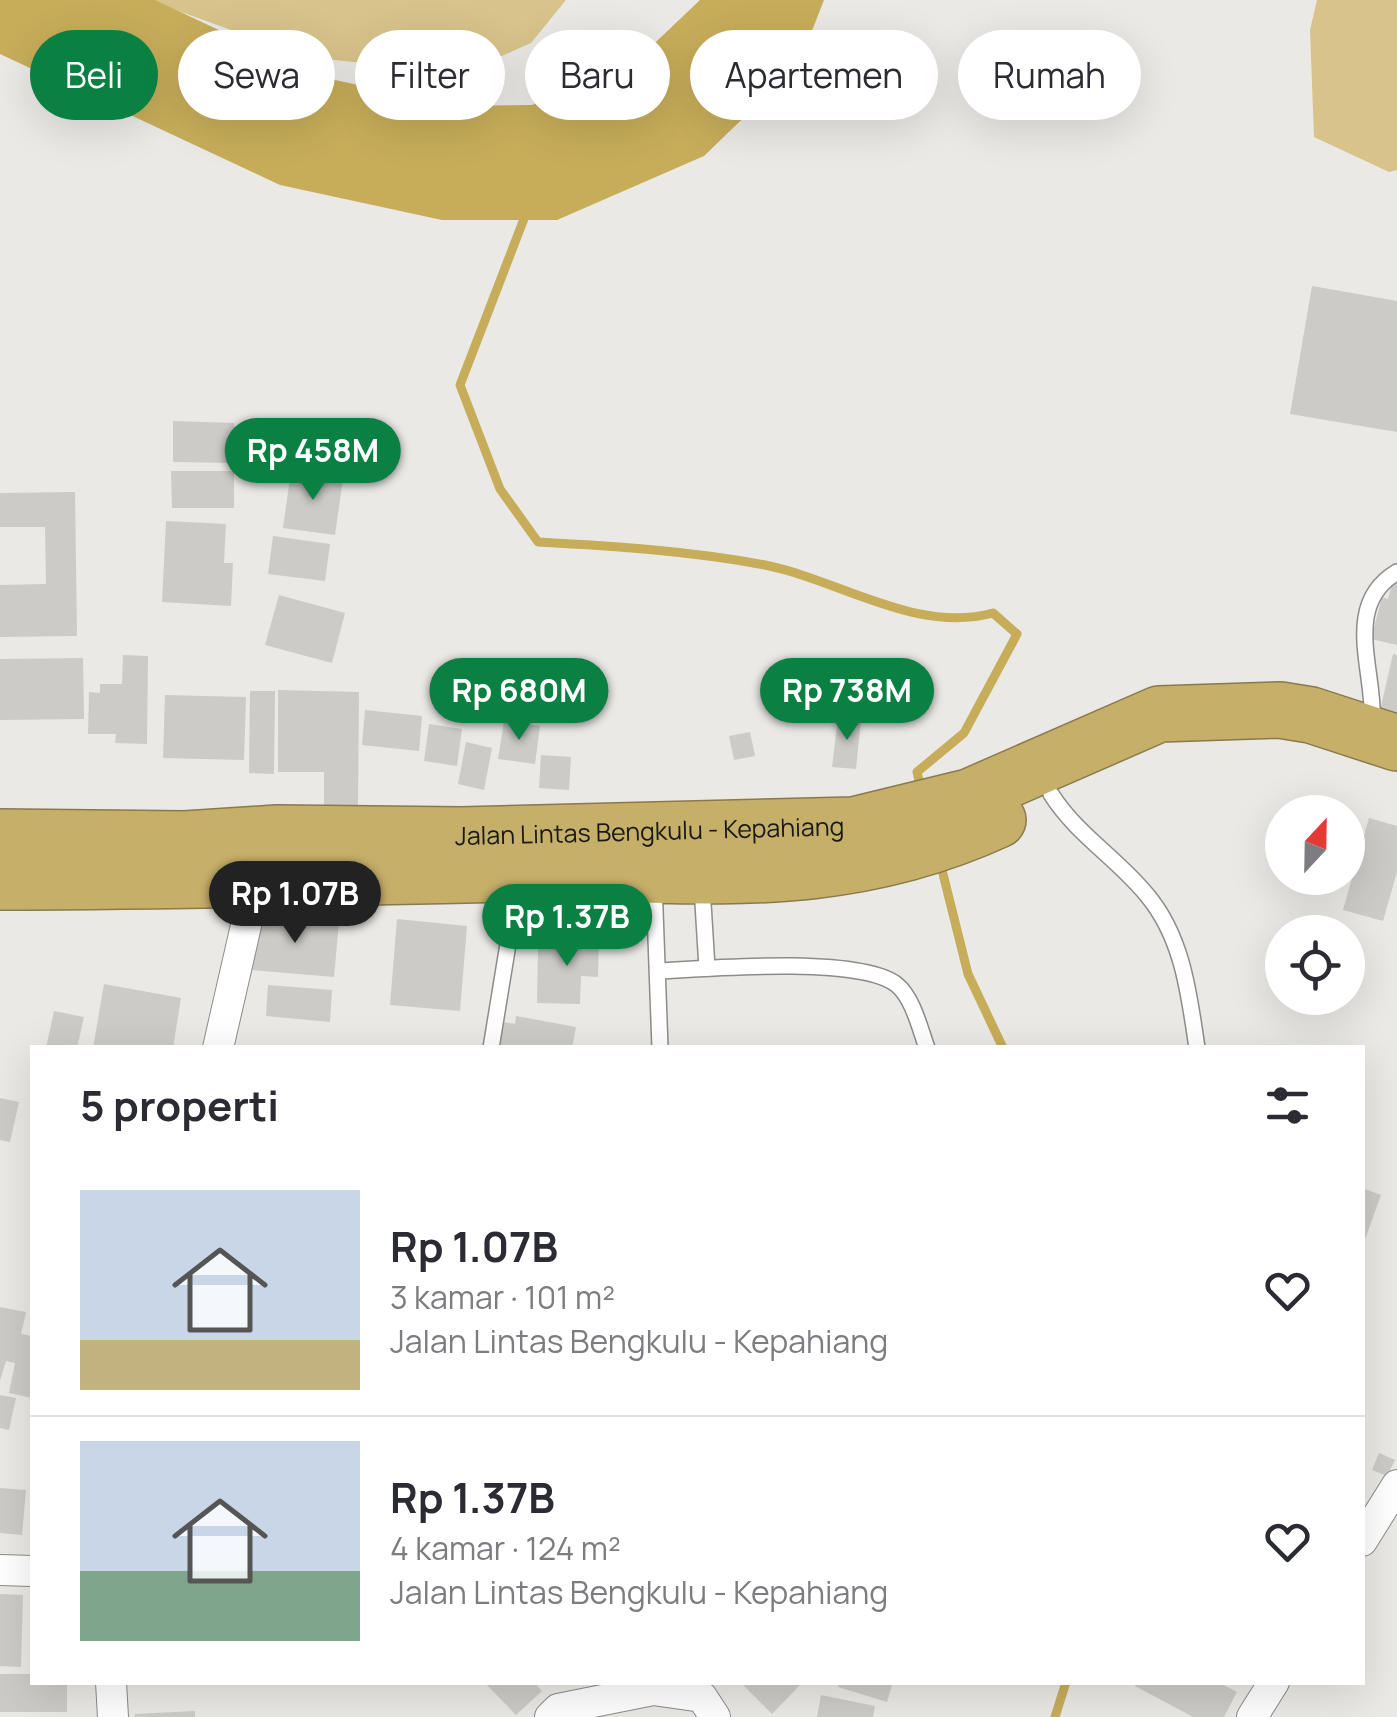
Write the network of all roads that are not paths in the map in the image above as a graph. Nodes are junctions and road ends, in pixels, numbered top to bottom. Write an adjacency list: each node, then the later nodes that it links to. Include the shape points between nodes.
1 (1397, 572): 3 (lane, via 1386,579 1363,627)
2 (1159, 714): 3 (highway, Jalan Lintas Bengkulu - Kepahiang, via 1280,710); 4 (highway, Jalan Lintas Bengkulu - Kepahiang, via 1119,760); 5 (highway, Jalan Lintas Bengkulu - Kepahiang)
3 (1384, 739)
4 (1052, 794): 5 (highway, Jalan Lintas Bengkulu - Kepahiang); 18 (lane, via 1071,825 1148,895 1171,930)
5 (936, 825): 7 (highway, Jalan Lintas Bengkulu - Kepahiang, via 276,833); 9 (highway, Jalan Lintas Bengkulu - Kepahiang, via 856,867)
6 (0, 838): 7 (highway, Jalan Lintas Bengkulu - Kepahiang)
7 (180, 860): 10 (highway, Jalan Lintas Bengkulu - Kepahiang); 11 (highway, Jalan Lintas Bengkulu - Kepahiang)
8 (520, 874): 9 (highway, Jalan Lintas Bengkulu - Kepahiang); 11 (highway, Jalan Lintas Bengkulu - Kepahiang); 15 (lane)
9 (678, 878): 12 (lane); 13 (lane)
10 (0, 882)
11 (256, 882): 14 (street)
12 (707, 968): 13 (lane); 17 (lane, via 842,968 885,978 900,987)
13 (661, 971): 16 (lane)
14 (219, 1045)
15 (492, 1045)
16 (660, 1045)
17 (926, 1045)
18 (1197, 1045)
19 (1397, 1486): 20 (street)
20 (1365, 1536)
21 (0, 1570): 22 (street)
22 (30, 1572)
23 (111, 1685): 26 (street)
24 (1272, 1685): 28 (street)
25 (556, 1714): 27 (street, via 653,1690 702,1697)
26 (113, 1717)
27 (715, 1717)
28 (1252, 1717)

